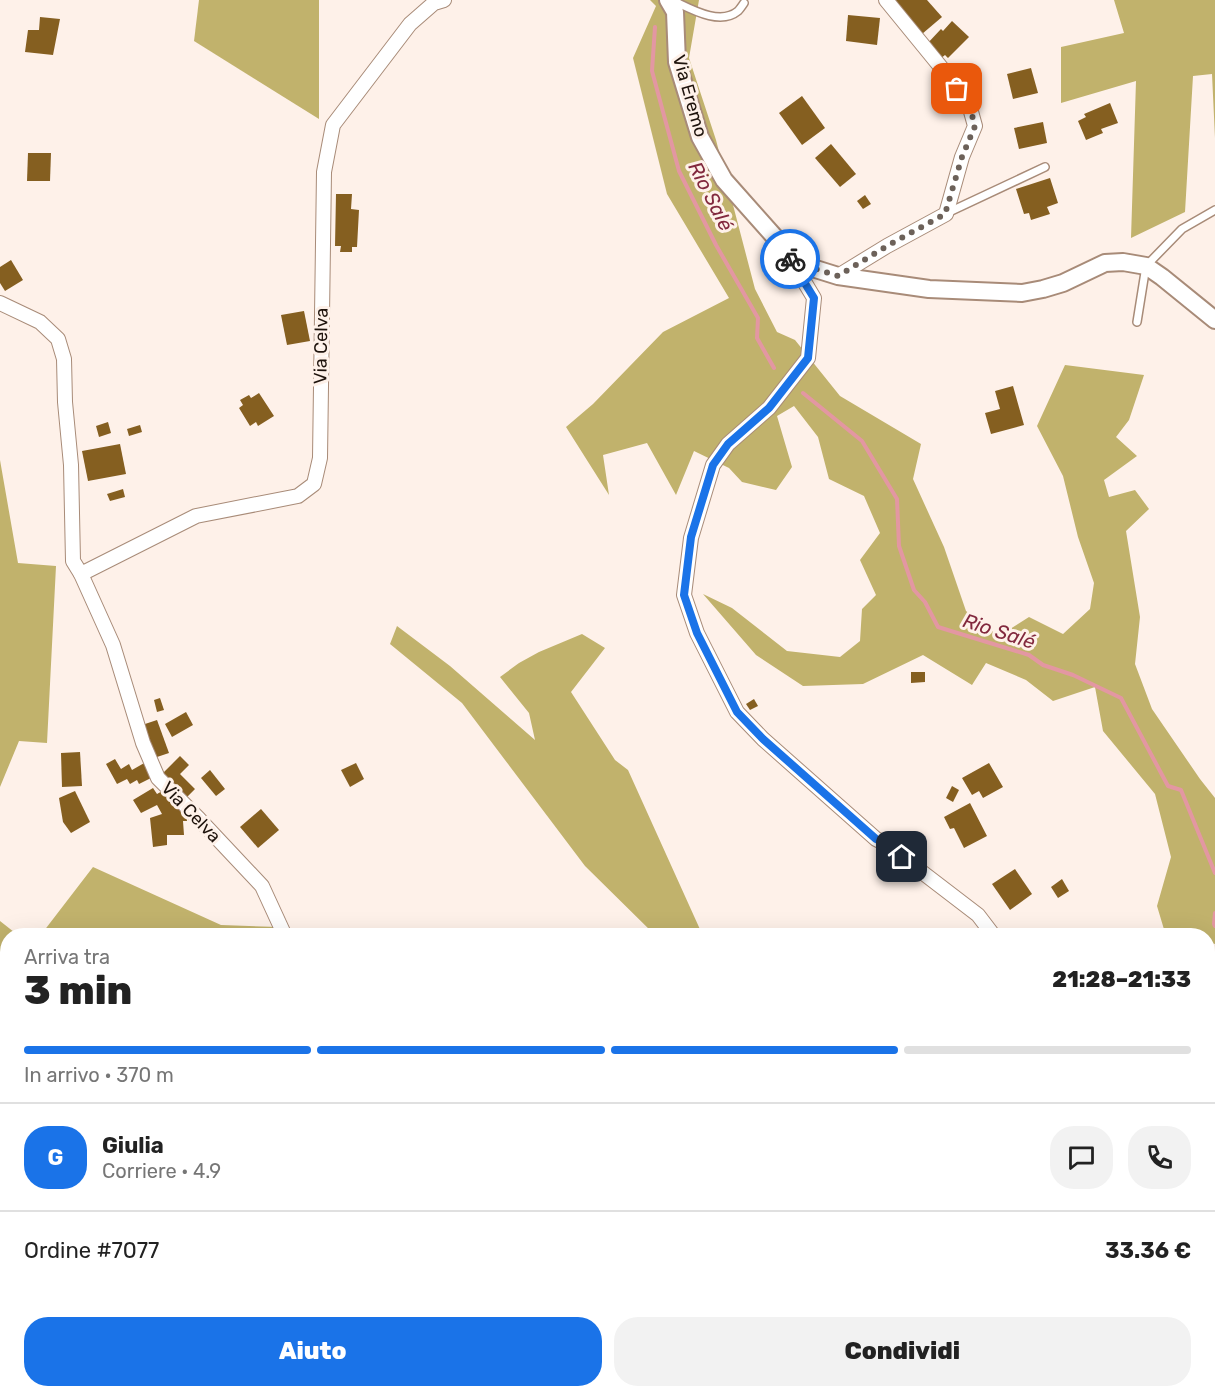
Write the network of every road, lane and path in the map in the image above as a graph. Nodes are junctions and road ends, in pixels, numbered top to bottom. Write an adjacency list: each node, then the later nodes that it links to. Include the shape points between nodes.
1 (444, 0): 14 (street, Via Celva, via 434,3 410,24 333,125 324,172 320,458 314,484 297,496 196,516)
2 (670, 0): 4 (lane, via 705,15 724,17 737,12); 8 (street, Via Eremo, via 675,12 677,62 700,137 724,180)
3 (886, 0): 7 (street, via 944,71 970,108 975,126)
4 (744, 3)
5 (1046, 167): 7 (lane)
6 (1215, 210): 9 (lane, via 1182,229)
7 (945, 214): 10 (street)
8 (780, 243): 10 (street, Via Eremo, via 806,266); 16 (street, via 814,298 808,358 769,408 728,444 713,465 691,537 684,595 697,633 737,712 876,839 978,915)
9 (1146, 266): 10 (street, Via Eremo, via 1105,263 1062,283 1022,293 929,289); 12 (street, Via Eremo); 13 (lane)
10 (838, 276)
11 (0, 303): 14 (street, Via Celva, via 40,322 58,339 64,359 73,561)
12 (1215, 320)
13 (1137, 322)
14 (81, 574): 15 (street, Via Celva, via 113,645 158,778 262,886)
15 (281, 928)
16 (988, 928)

